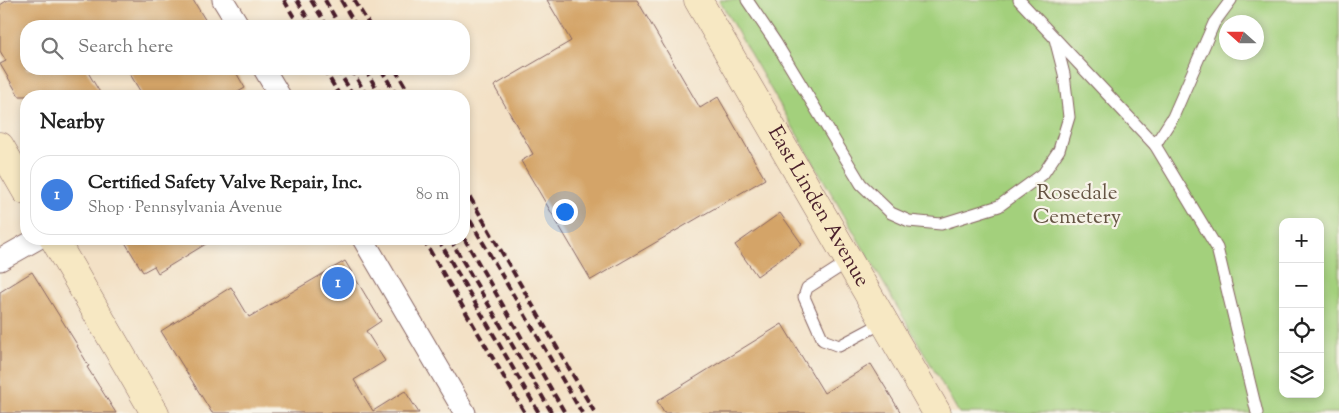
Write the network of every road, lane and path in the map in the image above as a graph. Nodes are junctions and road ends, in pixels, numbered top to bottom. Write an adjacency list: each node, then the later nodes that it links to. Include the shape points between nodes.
1 (223, 0): 6 (street)
2 (698, 0): 17 (street, East Linden Avenue)
3 (747, 0): 7 (lane, via 861,184 891,213 909,220 942,224 999,206 1043,174 1059,150 1069,117 1064,74)
4 (1019, 0): 7 (lane)
5 (1231, 0): 10 (lane, via 1214,23 1173,117)
6 (235, 20)
7 (1055, 39): 10 (lane)
8 (268, 75): 9 (street)
9 (276, 90)
10 (1155, 145): 22 (lane, via 1217,248)
11 (0, 146): 12 (street)
12 (20, 181)
13 (26, 245): 16 (street)
14 (57, 245): 20 (street)
15 (367, 245): 21 (street)
16 (0, 260)
17 (849, 261): 18 (street, East Linden Avenue); 18 (lane, via 807,288 804,297 823,340 838,346)
18 (884, 322): 19 (street, East Linden Avenue)
19 (931, 411)
20 (155, 413)
21 (465, 413)
22 (1257, 413)

